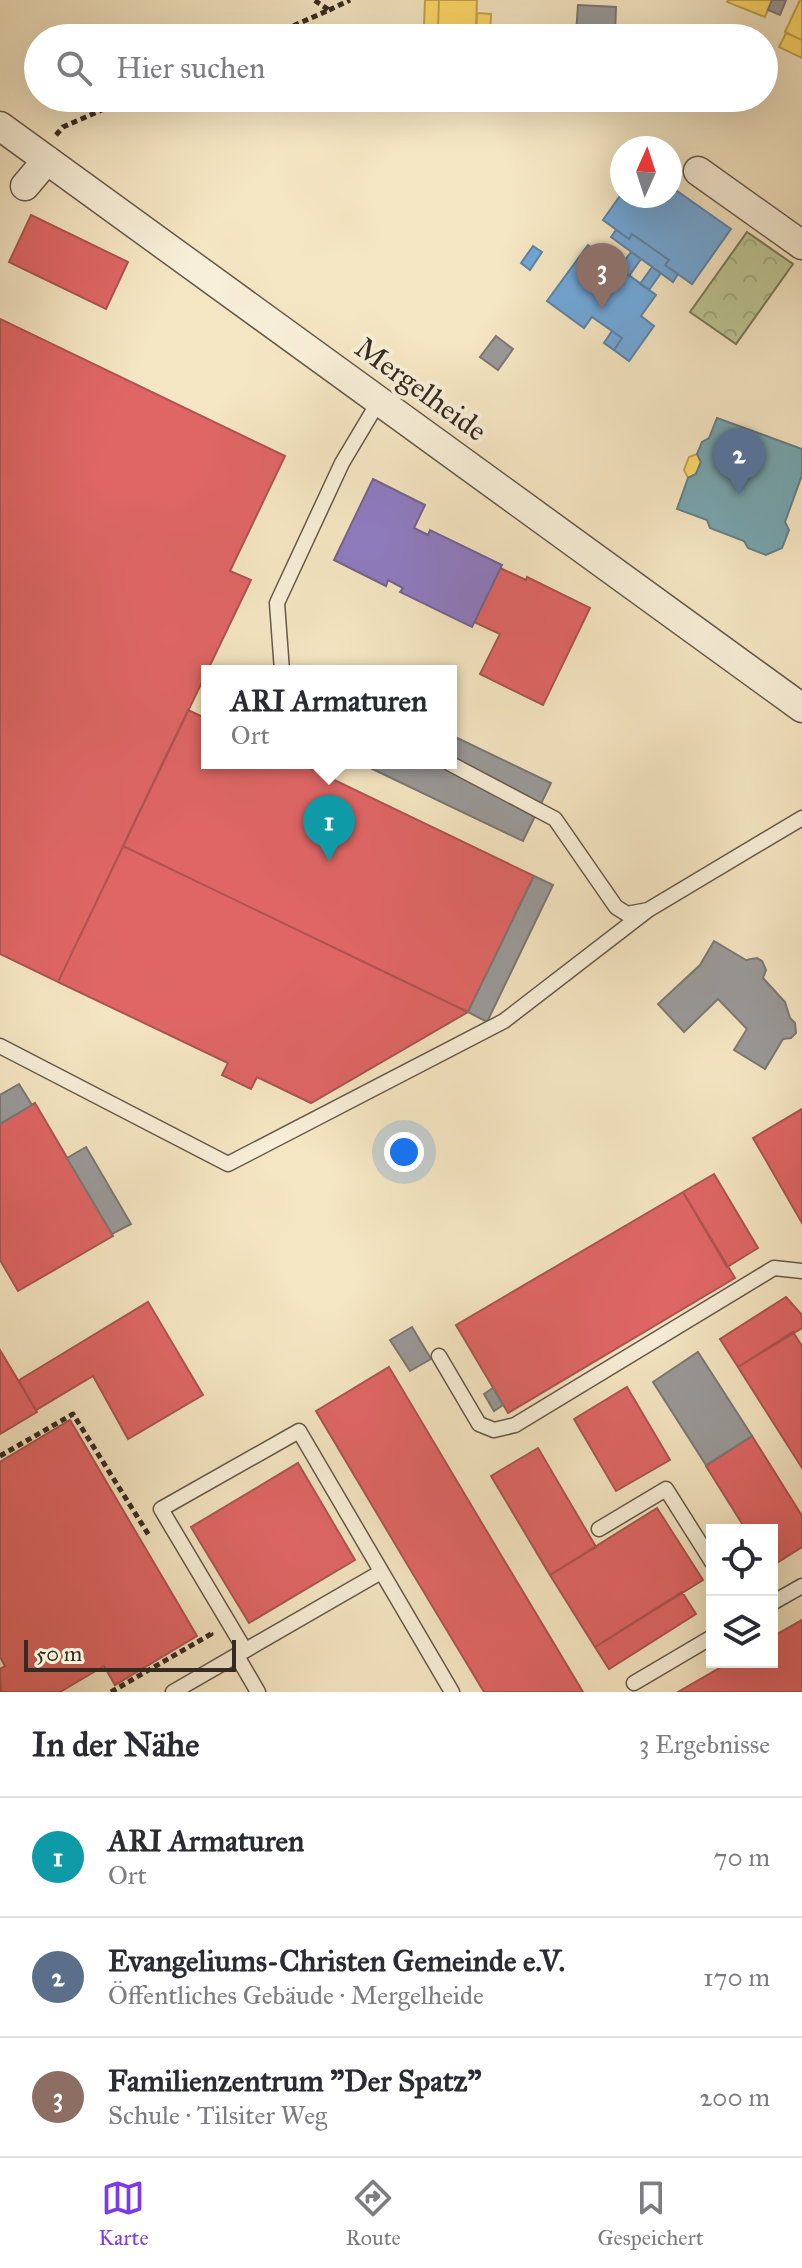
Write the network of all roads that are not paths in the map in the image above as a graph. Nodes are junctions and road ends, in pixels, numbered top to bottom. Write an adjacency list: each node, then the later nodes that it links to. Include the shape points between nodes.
1 (0, 126): 2 (street, Mergelheide)
2 (43, 157): 4 (street); 6 (street, Mergelheide)
3 (698, 171): 5 (street)
4 (25, 186)
5 (802, 245)
6 (379, 401): 7 (lane, via 342,463 277,603); 8 (street, Mergelheide)
7 (282, 665)
8 (802, 708)
9 (457, 767): 11 (lane, via 555,819 616,907 627,914)
10 (802, 818): 11 (lane)
11 (648, 910): 12 (lane, via 504,1021 228,1164)
12 (0, 1046)
13 (802, 1271): 14 (lane, via 774,1268 515,1425 494,1430 479,1424)
14 (439, 1356)
15 (599, 1529): 16 (lane, via 666,1489)
16 (706, 1552)
17 (381, 1572): 21 (lane); 21 (lane, via 299,1431 161,1509); 25 (lane)
18 (802, 1586): 19 (lane)
19 (778, 1600)
20 (706, 1641): 22 (lane)
21 (241, 1653): 23 (lane); 24 (lane)
22 (634, 1683)
23 (173, 1692)
24 (258, 1692)
25 (452, 1692)

